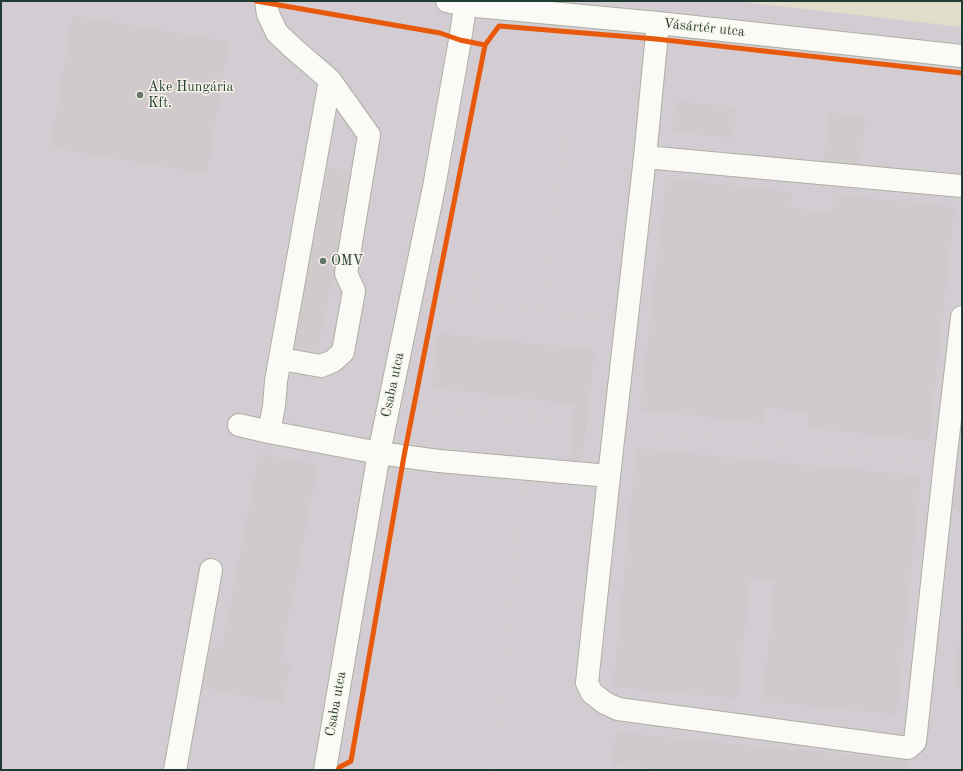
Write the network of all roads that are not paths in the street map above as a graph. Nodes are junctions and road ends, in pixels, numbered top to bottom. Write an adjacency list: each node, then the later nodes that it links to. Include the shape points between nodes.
1 (266, 1): 5 (street, via 268,14 277,33)
2 (459, 2): 3 (street, Vásártér utca); 12 (street, Csaba utca, via 460,40 434,187)
3 (658, 23): 4 (street, Vásártér utca); 6 (street)
4 (962, 56)
5 (330, 80): 9 (street); 9 (street, via 370,135 346,273 354,291 343,352 334,361 321,366)
6 (645, 157): 7 (street); 13 (street)
7 (962, 186)
8 (962, 317): 13 (street, via 915,742 908,748 618,709 592,693 587,683)
9 (281, 359): 11 (street)
10 (239, 425): 11 (street)
11 (269, 432): 12 (street)
12 (379, 454): 13 (street); 16 (street, Csaba utca)
13 (609, 476)
14 (211, 570): 15 (street)
15 (175, 770)
16 (325, 770)

